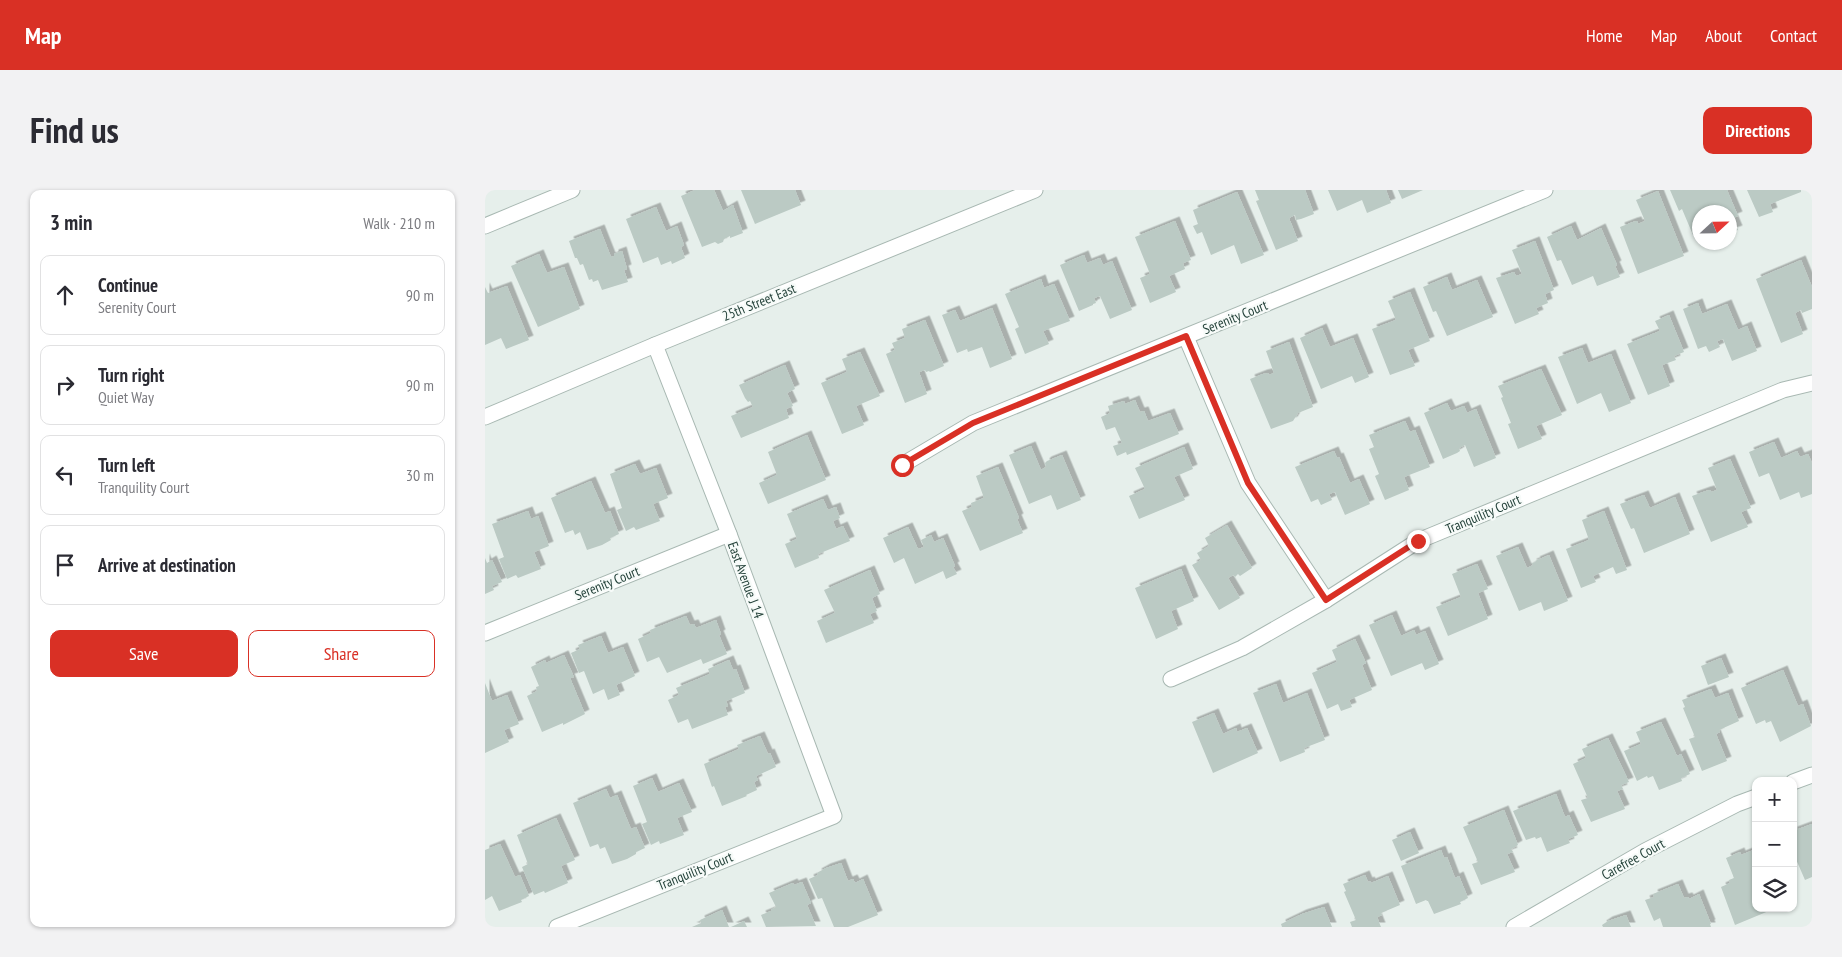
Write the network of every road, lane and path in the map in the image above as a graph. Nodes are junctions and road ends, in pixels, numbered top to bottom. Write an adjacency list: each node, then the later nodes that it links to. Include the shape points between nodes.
1 (572, 190): 4 (street)
2 (1035, 190): 6 (street, 25th Street East)
3 (1545, 190): 5 (street, Serenity Court)
4 (485, 226)
5 (1186, 336): 9 (street, Serenity Court, via 973,423); 11 (street, via 1248,483)
6 (655, 344): 8 (street, 25th Street East); 10 (street, East Avenue J 14)
7 (1812, 383): 11 (street, Tranquility Court, via 1783,390 1418,541)
8 (485, 417)
9 (902, 465)
10 (729, 534): 12 (street, Serenity Court); 17 (street, East Avenue J 14)
11 (1326, 600): 13 (street, Tranquility Court, via 1242,648)
12 (485, 633)
13 (1171, 678)
14 (1812, 775): 15 (street)
15 (1797, 781)
16 (1752, 798): 19 (street, Carefree Court, via 1645,851)
17 (834, 816): 18 (street, Tranquility Court)
18 (557, 927)
19 (1514, 927)

